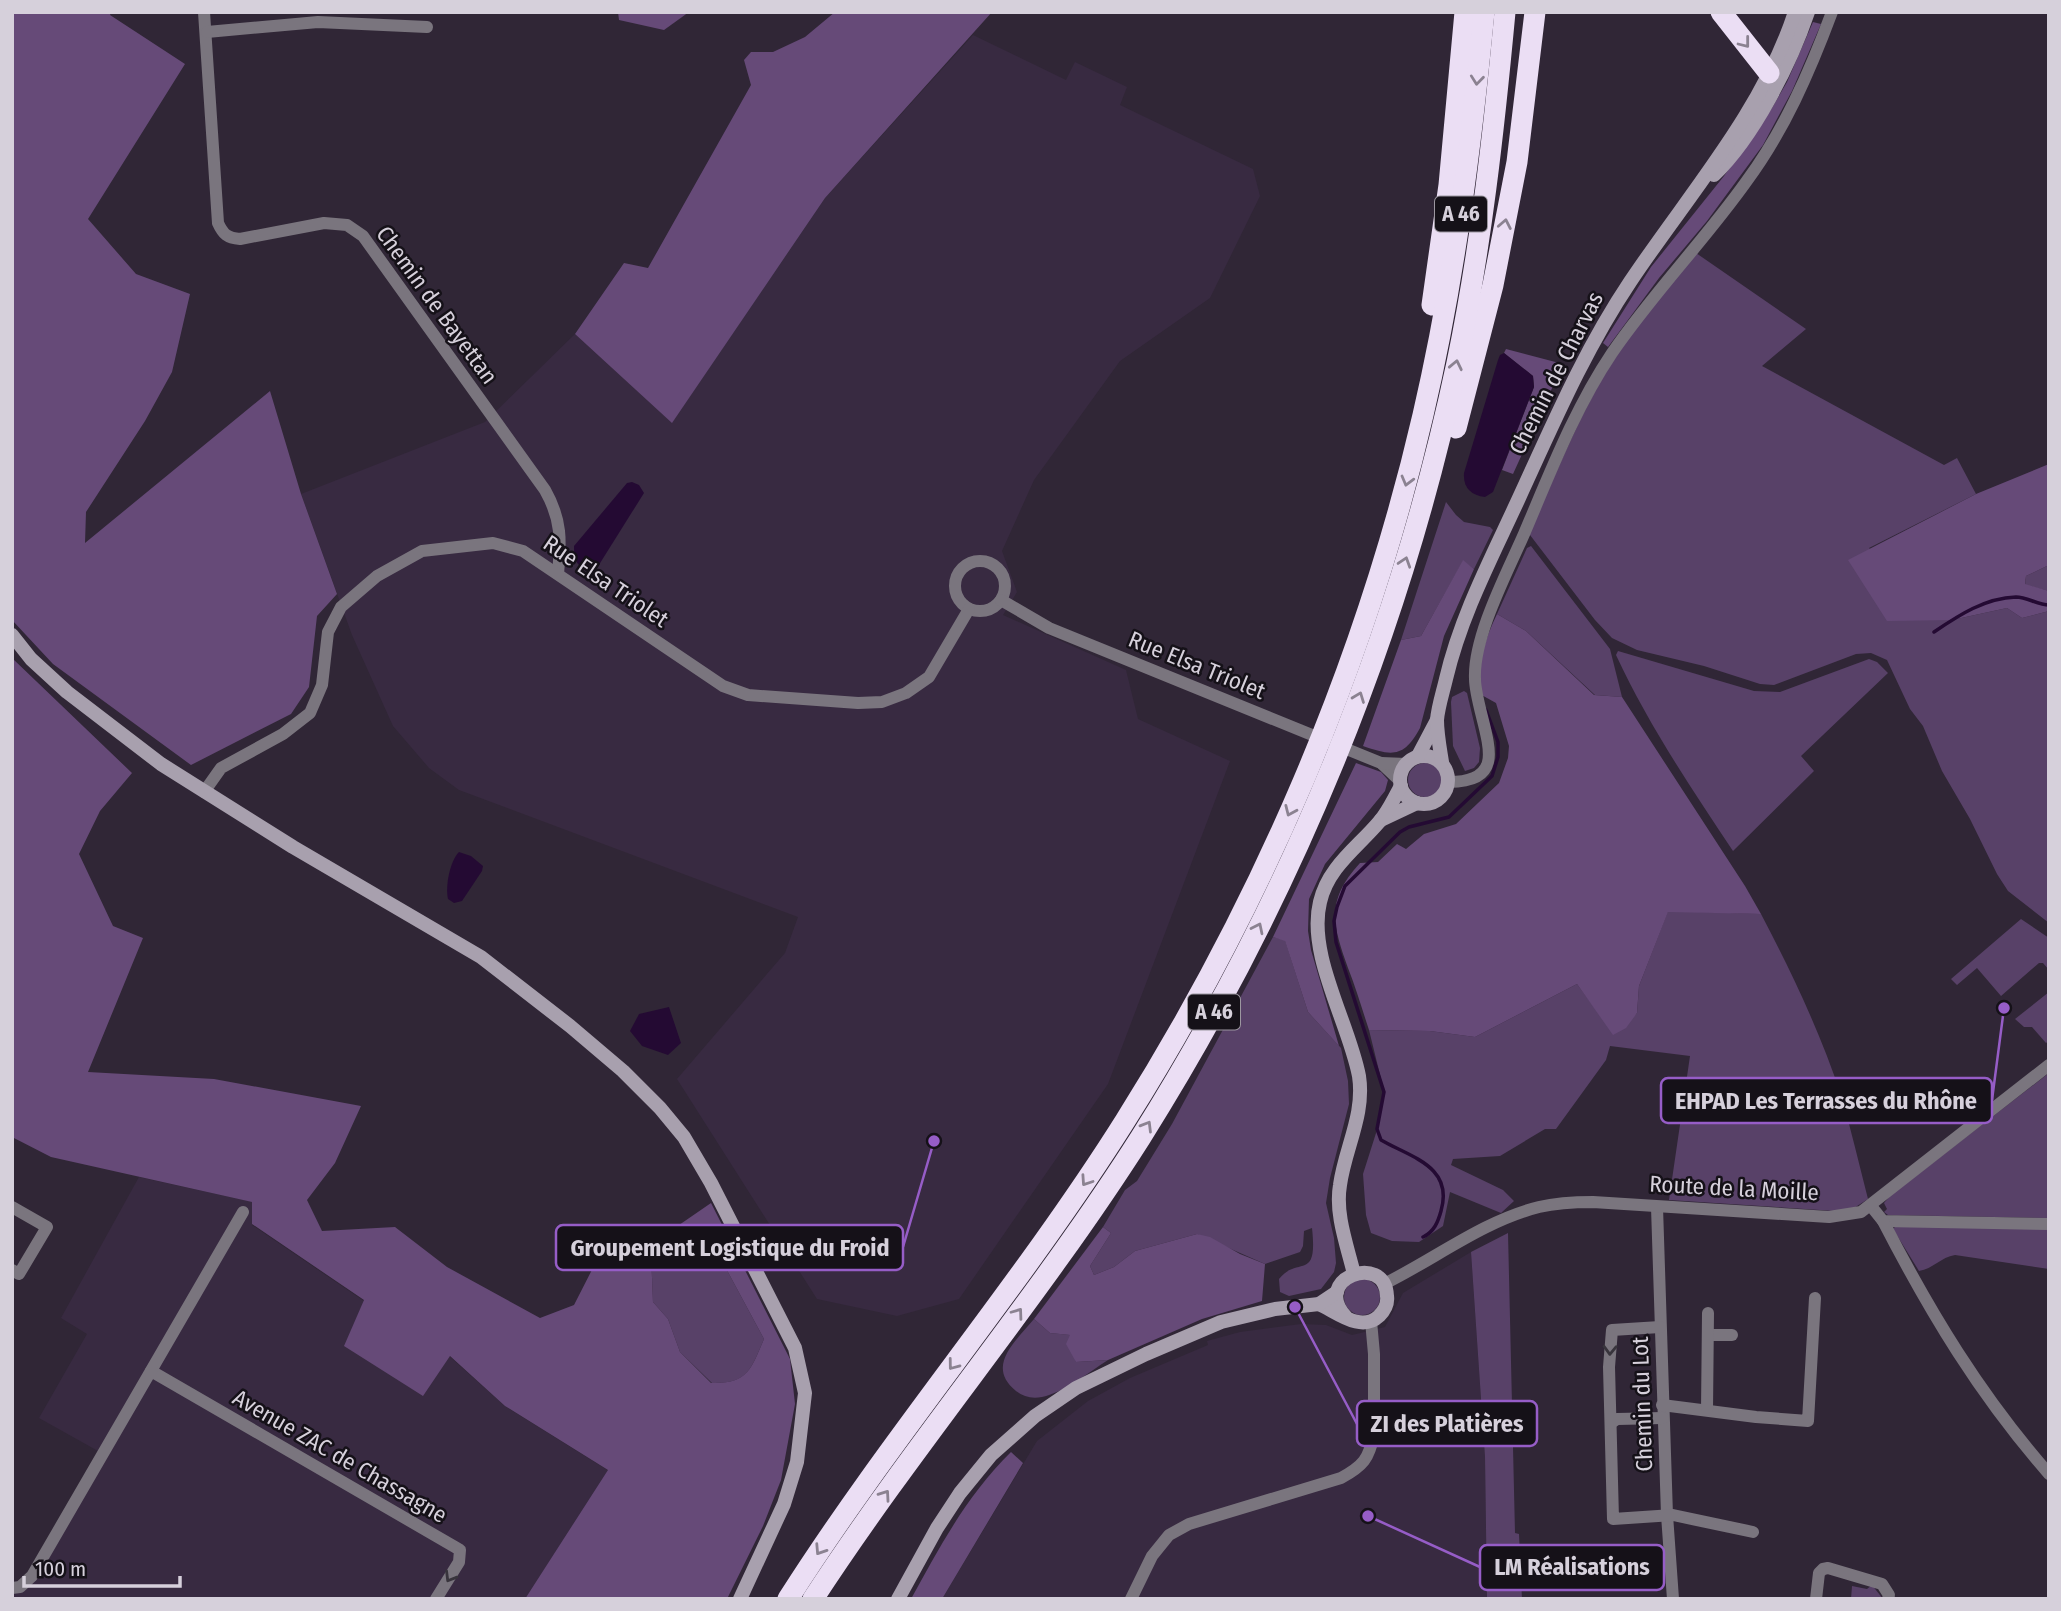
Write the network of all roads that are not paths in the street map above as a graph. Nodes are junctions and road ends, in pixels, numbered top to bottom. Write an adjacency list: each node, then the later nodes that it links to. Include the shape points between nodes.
1 (204, 12): 12 (street, Chemin de Bayettan)
2 (1465, 12): 16 (highway, via 1449,185 1414,402)
3 (1484, 12): 16 (highway, A 46, one-way to 16, via 1455,254)
4 (1505, 12): 17 (highway, A 46, one-way to 4, via 1453,380 1475,261)
5 (1535, 12): 14 (highway)
6 (1549, 12): 14 (highway, via 1524,151)
7 (1721, 12): 13 (highway, one-way to 13)
8 (1795, 12): 13 (street, Chemin de Charvas)
9 (1808, 12): 15 (street, via 1756,120 1721,168)
10 (1832, 12): 26 (street, via 1791,108 1764,156 1647,304 1610,356 1577,416 1479,646 1476,700 1489,760 1478,776)
11 (427, 27): 12 (street, via 318,22)
12 (207, 32): 18 (street, Chemin de Bayettan, via 218,223 223,234 240,239 324,223 347,225 363,236 545,491 560,531)
13 (1769, 73): 15 (street, Chemin de Charvas)
14 (1517, 162): 17 (highway, one-way to 14, via 1436,495 1467,389)
15 (1695, 193): 22 (street, Chemin de Charvas, via 1619,298 1576,377 1466,614)
16 (1423, 414): 60 (highway, A 46, one-way to 60, via 1390,540 1338,696 1272,852 1199,996 1093,1171)
17 (1422, 503): 61 (highway, A 46, one-way to 17, via 1106,1189 1214,1012 1285,873 1336,758 1386,622)
18 (558, 575): 20 (street, Rue Elsa Triolet, via 723,686 748,695 883,702 929,677); 28 (street, Rue Elsa Triolet, via 523,551 493,543 422,551 377,576 341,607 328,632 322,685 310,713 283,734 221,768)
19 (1001, 600): 20 (street, via 986,610); 20 (street, via 1002,574 989,562 977,560 957,573 954,584 956,596); 24 (street, Rue Elsa Triolet, via 1049,628)
20 (969, 609)
21 (12, 635): 28 (street, via 67,692)
22 (1437, 720): 23 (street, Chemin de Charvas); 25 (street, Chemin de Charvas)
23 (1412, 760): 24 (street, Rue Elsa Triolet); 25 (street, via 1433,756); 27 (street, via 1402,770)
24 (1381, 762): 27 (street, Rue Elsa Triolet)
25 (1442, 762): 26 (street)
26 (1449, 782): 29 (street, via 1434,802)
27 (1400, 783): 29 (street, via 1404,794); 30 (street)
28 (204, 792): 59 (street, via 481,957 622,1070 684,1137 795,1348 805,1393 797,1462 784,1504)
29 (1417, 803): 30 (street)
30 (1381, 820): 39 (street, via 1334,871 1323,890 1317,922 1360,1090 1359,1115 1339,1195)
31 (2049, 1065): 32 (street, Route de la Moille)
32 (1871, 1206): 34 (street, Route de la Moille, via 1829,1217); 36 (street)
33 (12, 1207): 38 (street, via 47,1227 19,1274)
34 (1657, 1207): 40 (street, Route de la Moille, via 1592,1202 1538,1207 1498,1222); 47 (street, Chemin du Lot)
35 (243, 1212): 50 (street)
36 (1883, 1221): 37 (street); 54 (street, via 1946,1337)
37 (2049, 1224)
38 (12, 1270)
39 (1354, 1273): 40 (street, via 1371,1273); 41 (street)
40 (1384, 1284): 46 (street, via 1386,1306)
41 (1337, 1292): 43 (street); 45 (street, via 1338,1306)
42 (1815, 1298): 51 (street, via 1808,1420)
43 (1319, 1304): 45 (street); 62 (street, via 1221,1322 1076,1388 1035,1416 966,1485)
44 (1708, 1313): 48 (street)
45 (1346, 1317): 46 (street)
46 (1371, 1321): 63 (street, via 1374,1433 1362,1466 1341,1478 1189,1524 1169,1535 1152,1556)
47 (1660, 1327): 52 (street, Chemin du Lot); 53 (street, one-way to 53, via 1612,1330)
48 (1708, 1335): 49 (street); 51 (street)
49 (1732, 1335)
50 (151, 1371): 57 (street); 58 (street, Avenue ZAC de Chassagne, one-way to 58, via 460,1550 459,1562)
51 (1707, 1410): 52 (street)
52 (1663, 1412): 53 (street); 55 (street, Chemin du Lot)
53 (1611, 1423): 55 (street, via 1613,1519)
54 (2049, 1474)
55 (1667, 1515): 56 (street); 64 (street, Chemin du Lot)
56 (1753, 1532)
57 (19, 1591)
58 (436, 1599)
59 (740, 1599)
60 (788, 1599)
61 (813, 1599)
62 (898, 1599)
63 (1131, 1599)
64 (1672, 1599)
65 (1816, 1599): 66 (street, via 1819,1573 1828,1568 1882,1584)
66 (1888, 1599)

